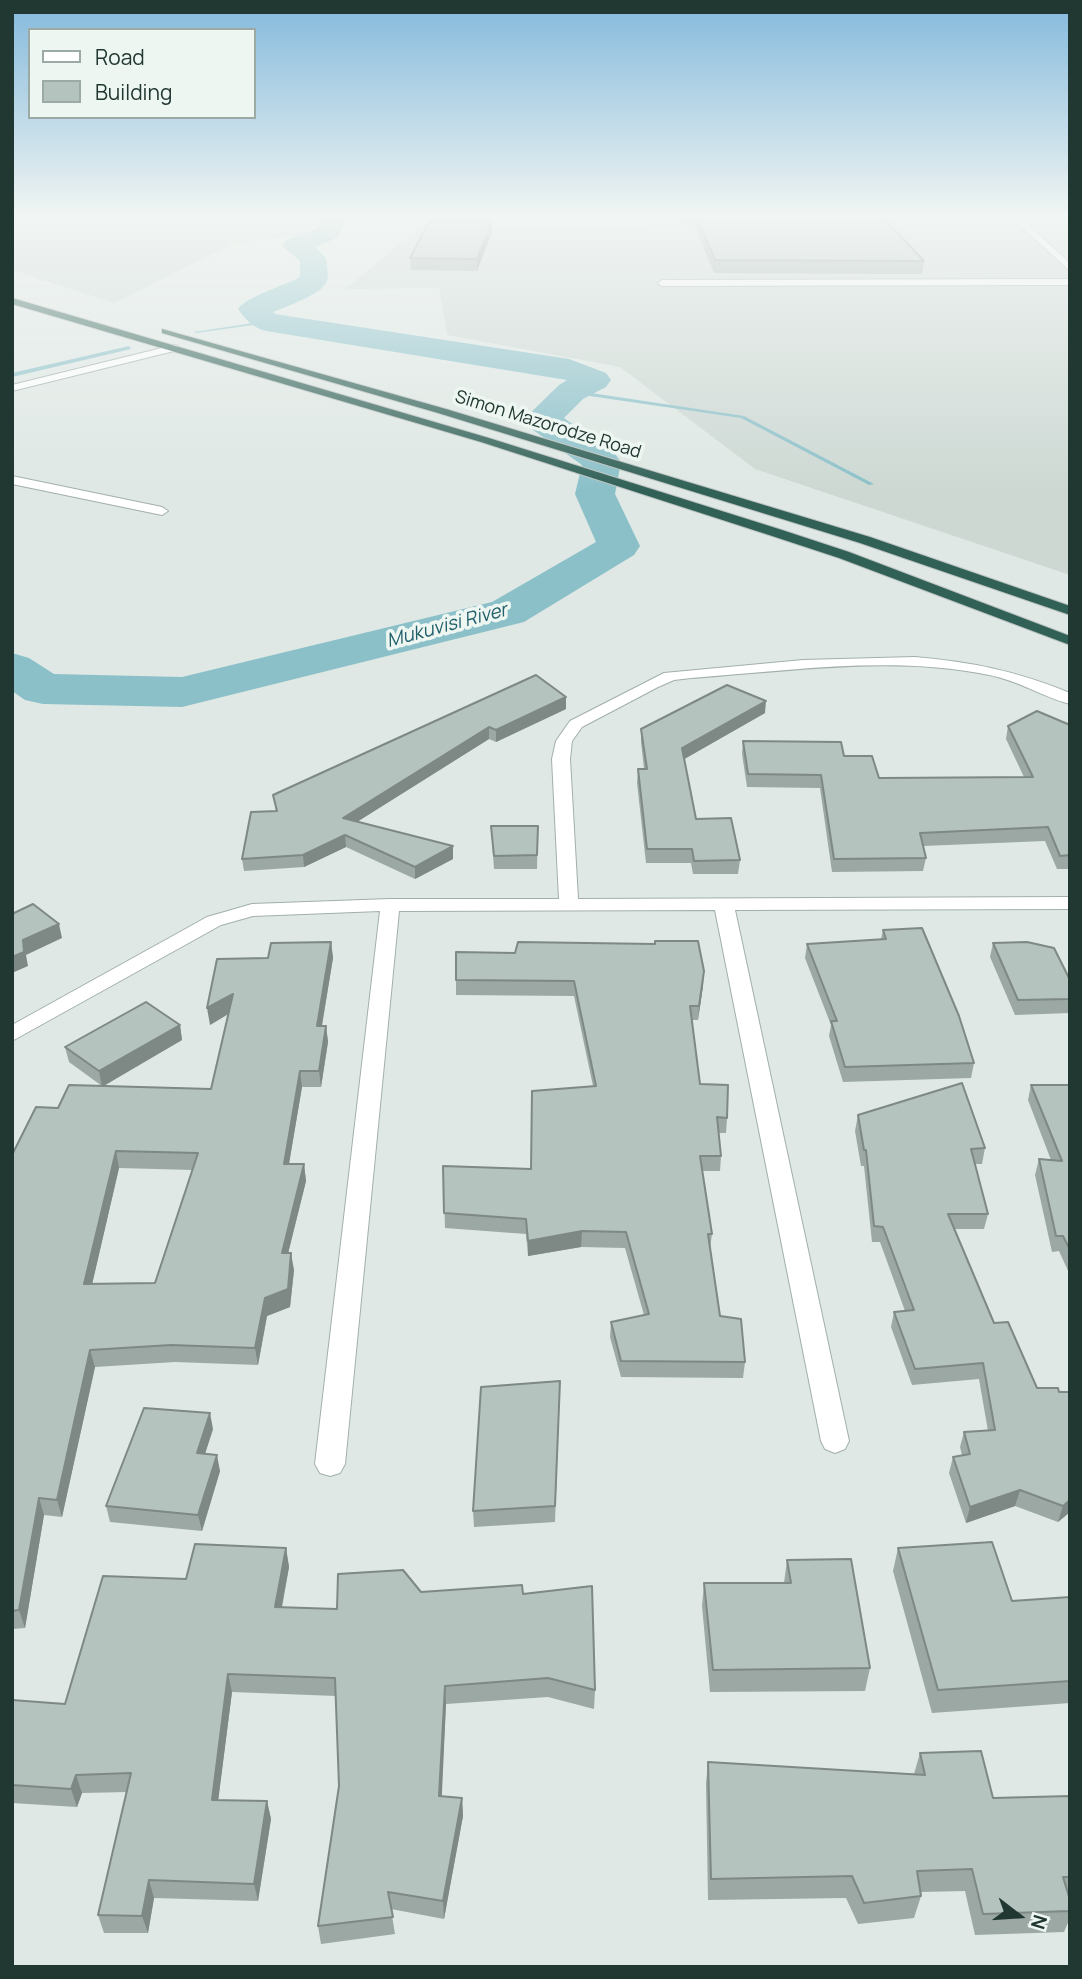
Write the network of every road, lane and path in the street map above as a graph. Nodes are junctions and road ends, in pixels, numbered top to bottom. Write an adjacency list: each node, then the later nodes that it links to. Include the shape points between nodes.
1 (30, 306): 3 (highway, Simon Mazorodze Road)
2 (156, 328): 7 (highway, Simon Mazorodze Road, via 883,546)
3 (174, 348): 4 (street); 8 (highway, Simon Mazorodze Road, via 485,440 844,555)
4 (12, 387)
5 (12, 480): 6 (street)
6 (162, 511)
7 (1070, 611)
8 (1070, 641)
9 (1070, 699): 11 (street, via 992,671 920,662 670,676 576,724 564,741 561,759)
10 (1070, 903): 13 (street)
11 (569, 904): 12 (street); 13 (street)
12 (390, 905): 14 (street, via 252,910 214,921); 16 (street)
13 (724, 905): 15 (street)
14 (12, 1034)
15 (835, 1441)
16 (330, 1464)

